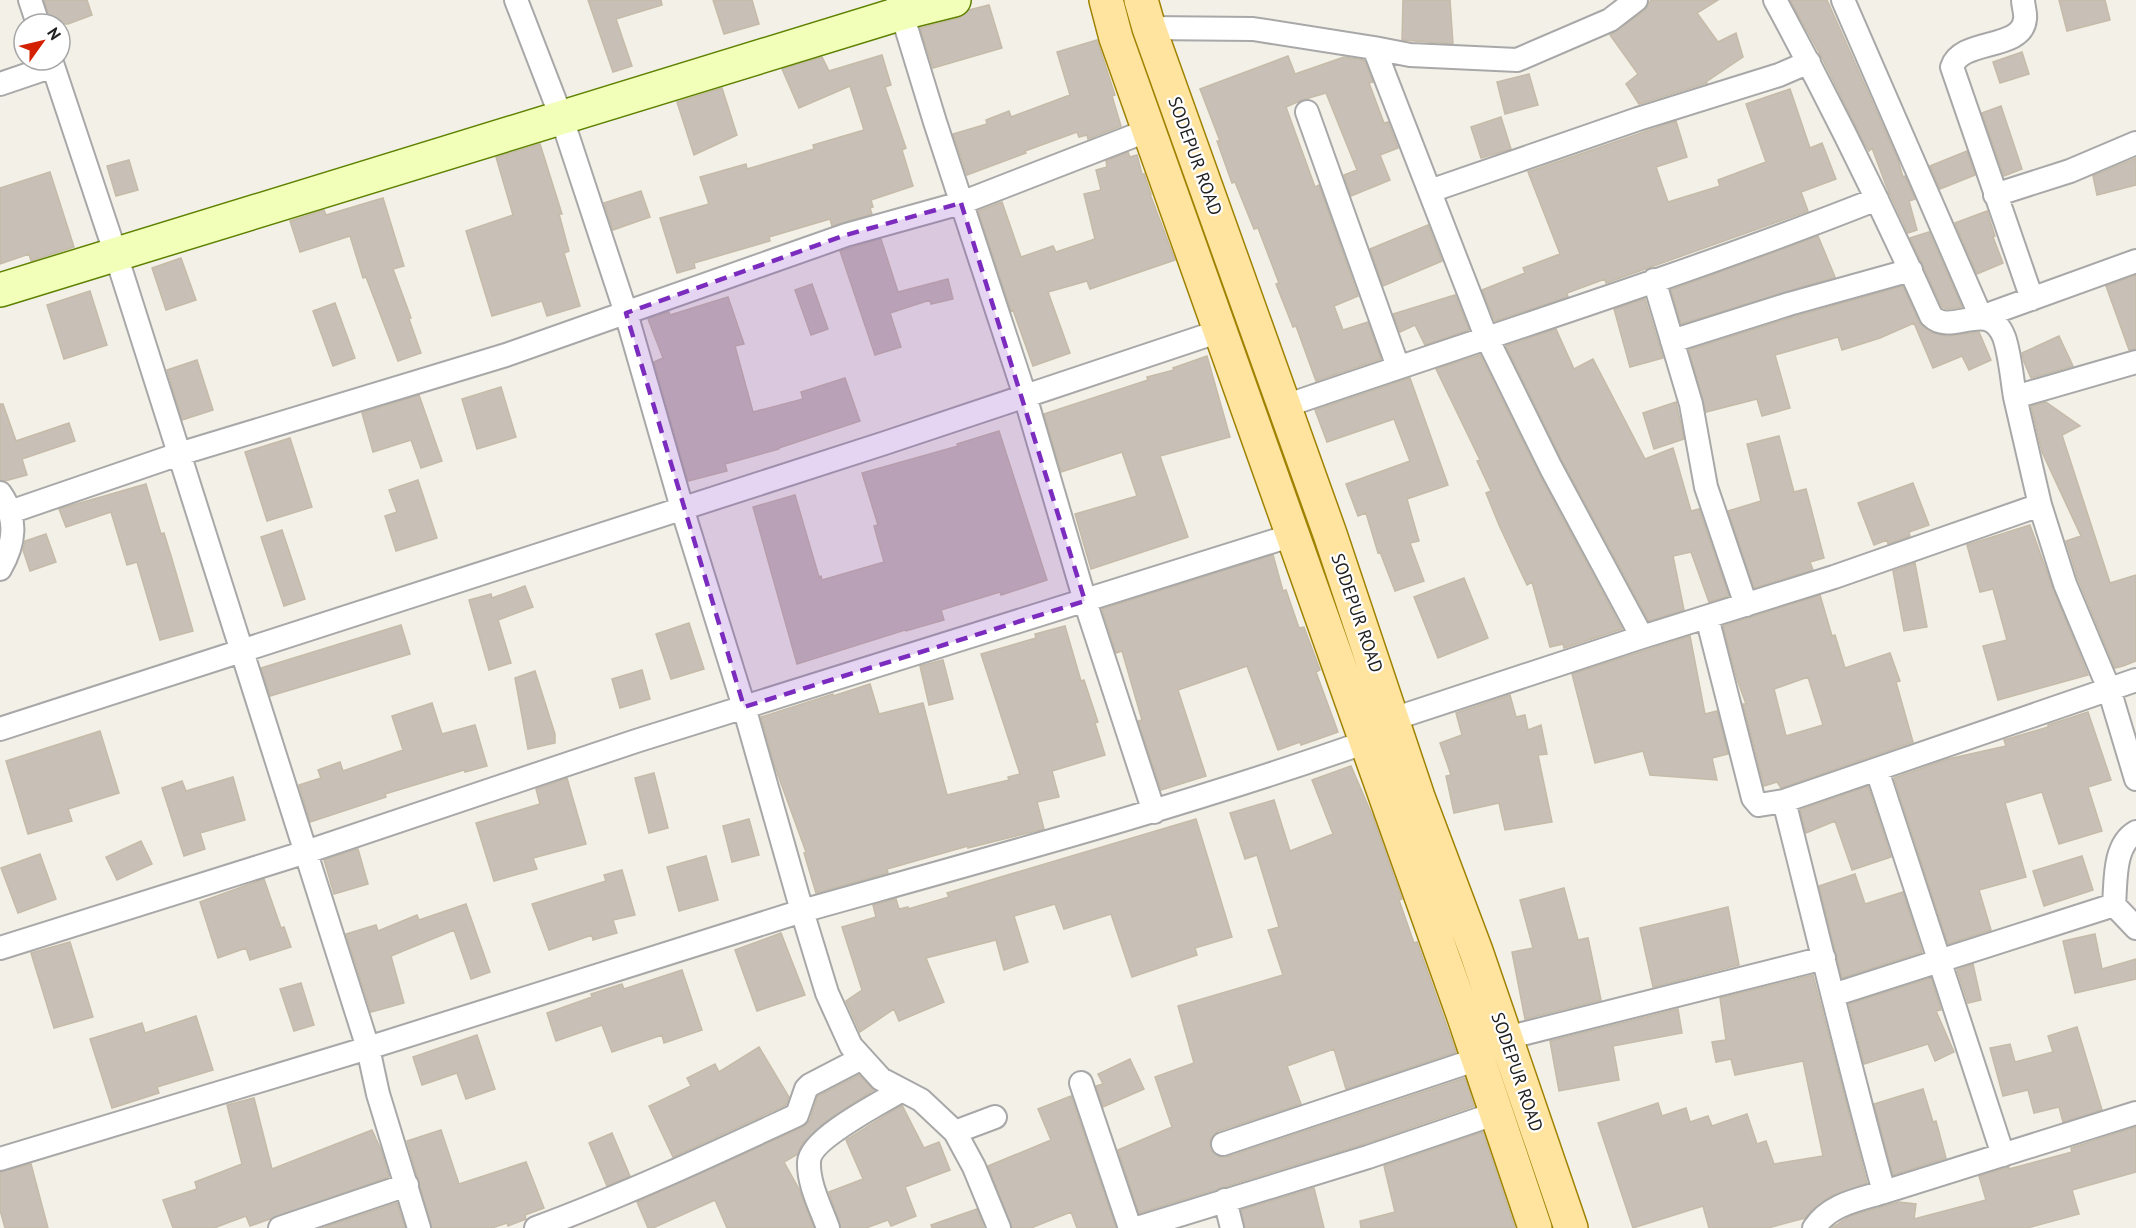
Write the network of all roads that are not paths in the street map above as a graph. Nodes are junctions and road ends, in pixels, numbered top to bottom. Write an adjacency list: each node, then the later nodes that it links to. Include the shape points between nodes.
1 (516, 0): 16 (street)
2 (954, 0): 8 (street)
3 (1106, 0): 17 (main road)
4 (1636, 0): 10 (street, via 1610,20 1517,60 1410,55)
5 (1775, 0): 11 (street)
6 (1844, 0): 30 (street)
7 (2023, 0): 20 (street, via 2022,29 1962,53 1954,59 1952,67)
8 (900, 7): 16 (street); 22 (street)
9 (1145, 14): 10 (street); 38 (main road, SODEPUR ROAD)
10 (1374, 48): 19 (street)
11 (1809, 62): 19 (street); 21 (street)
12 (30, 72): 14 (street)
13 (55, 72): 23 (street)
14 (0, 84)
15 (1307, 112): 35 (street)
16 (562, 119): 23 (street); 29 (street)
17 (1149, 130): 22 (street); 31 (main road)
18 (2136, 143): 20 (street, via 2070,171)
19 (1430, 190): 32 (street)
20 (1995, 195): 28 (street)
21 (1877, 199): 25 (street); 26 (street)
22 (961, 203): 29 (street, via 846,235); 36 (street)
23 (116, 255): 27 (street); 39 (street)
24 (2136, 261): 28 (street)
25 (1911, 270): 30 (street, via 1936,322); 33 (street)
26 (1654, 280): 32 (street); 33 (street)
27 (0, 290)
28 (2032, 299): 30 (street)
29 (626, 312): 39 (street, via 506,355); 42 (street)
30 (1981, 317): 37 (street, via 1994,322 2004,337)
31 (1220, 331): 36 (street); 43 (main road)
32 (1487, 339): 35 (street); 48 (street)
33 (1672, 340): 46 (street, via 1691,404 1706,487)
34 (2136, 362): 37 (street)
35 (1398, 367): 38 (street)
36 (1025, 396): 42 (street); 45 (street)
37 (2015, 397): 41 (street)
38 (1285, 406): 53 (main road, SODEPUR ROAD)
39 (179, 454): 40 (street); 49 (street)
40 (5, 503): 44 (street, via 13,532 10,551)
41 (2040, 505): 46 (street); 51 (street, via 2065,584)
42 (682, 508): 49 (street); 52 (street)
43 (1293, 535): 45 (street); 55 (main road)
44 (0, 569)
45 (1085, 601): 52 (street); 59 (street)
46 (1746, 605): 47 (street)
47 (1707, 617): 48 (street); 58 (street, via 1753,798 1759,805)
48 (1642, 637): 53 (street)
49 (241, 650): 54 (street); 61 (street)
50 (2136, 680): 51 (street)
51 (2109, 689): 56 (street); 57 (street)
52 (744, 708): 61 (street); 63 (street)
53 (1393, 719): 69 (main road, SODEPUR ROAD)
54 (0, 729)
55 (1366, 742): 59 (street); 72 (main road)
56 (1877, 770): 58 (street); 67 (street)
57 (2136, 779)
58 (1784, 801): 66 (street)
59 (1154, 812): 63 (street)
60 (2136, 832): 62 (street, via 2118,859)
61 (306, 852): 65 (street); 70 (street)
62 (2114, 905): 64 (street); 67 (street)
63 (802, 911): 70 (street); 71 (street, via 827,993 851,1046)
64 (2136, 928)
65 (0, 948)
66 (1824, 958): 68 (street); 69 (street)
67 (1941, 961): 68 (street); 80 (street)
68 (1833, 995): 83 (street)
69 (1506, 1038): 94 (main road, SODEPUR ROAD)
70 (368, 1048): 81 (street); 82 (street)
71 (862, 1058): 74 (street, via 881,1078); 87 (street, via 810,1085 797,1114 677,1171)
72 (1478, 1059): 75 (main road); 79 (street)
73 (1081, 1083): 90 (street)
74 (902, 1090): 78 (street, via 921,1100); 88 (street, via 833,1131 818,1143 808,1159 809,1176)
75 (1497, 1113): 84 (street); 93 (main road)
76 (2136, 1113): 80 (street)
77 (995, 1117): 78 (street)
78 (955, 1132): 89 (street)
79 (1223, 1144)
80 (2003, 1155): 83 (street)
81 (0, 1159)
82 (407, 1185): 85 (street); 86 (street)
83 (1884, 1192): 95 (street, via 1840,1205)
84 (1225, 1200): 91 (street); 92 (street)
85 (280, 1228)
86 (419, 1228)
87 (536, 1228)
88 (828, 1228)
89 (999, 1228)
90 (1130, 1228)
91 (1137, 1228)
92 (1232, 1228)
93 (1535, 1228)
94 (1571, 1228)
95 (1814, 1228)

